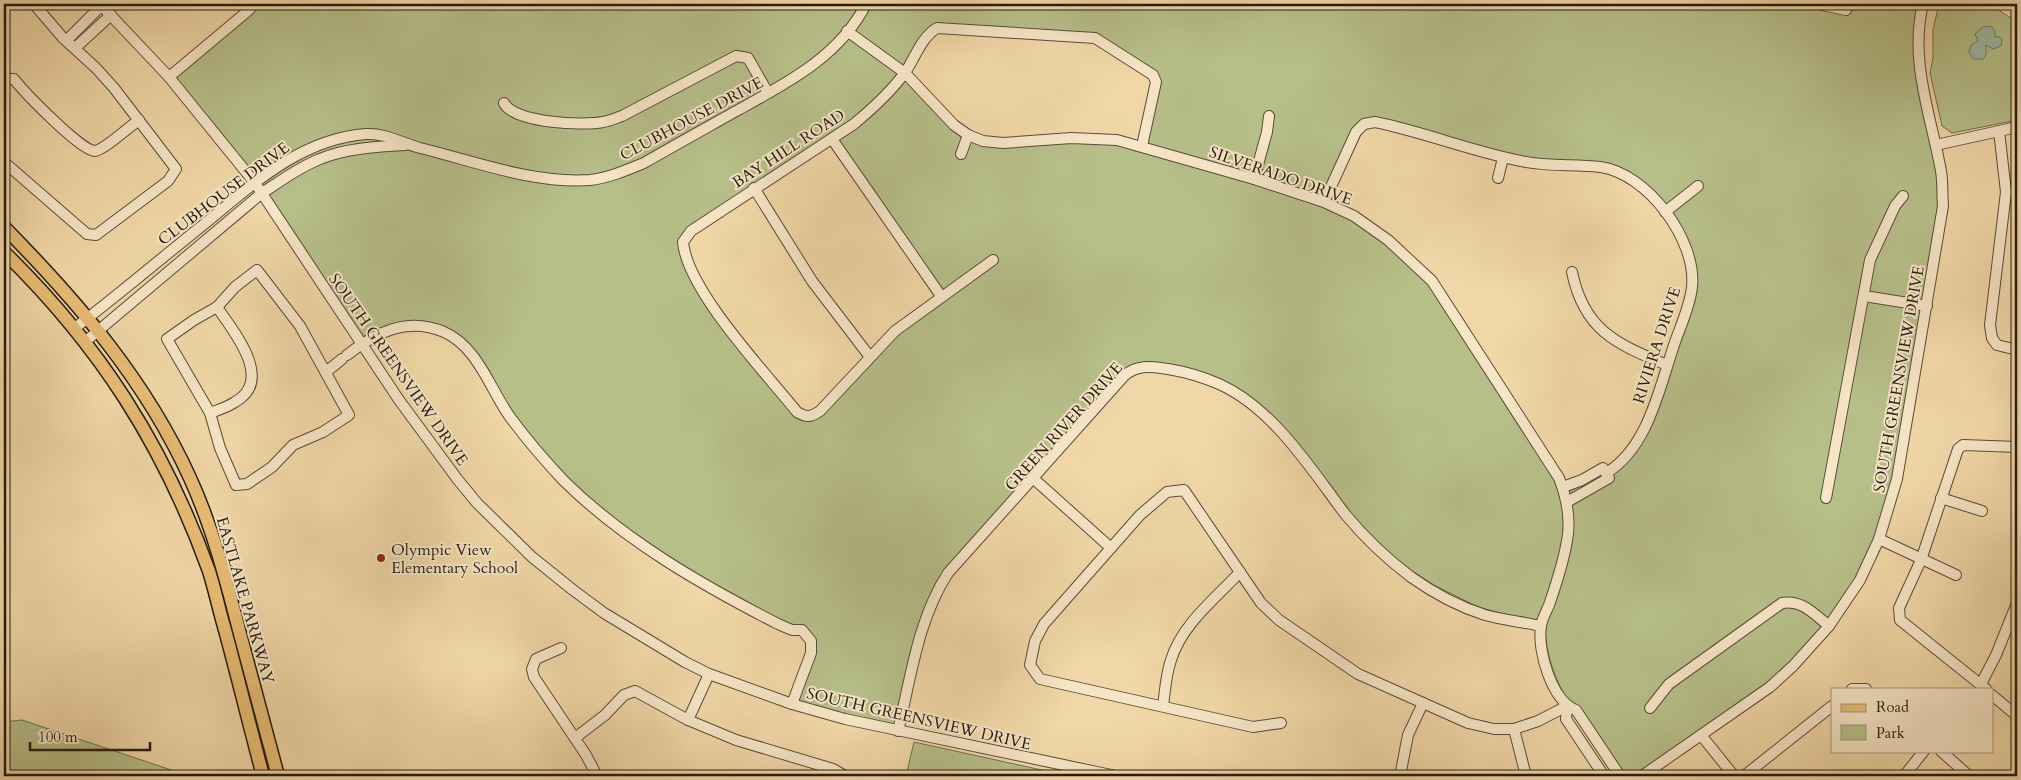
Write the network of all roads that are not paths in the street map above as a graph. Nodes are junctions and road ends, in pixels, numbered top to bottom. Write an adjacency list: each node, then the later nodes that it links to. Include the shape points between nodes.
1 (34, 4): 10 (street)
2 (253, 4): 12 (street)
3 (866, 4): 9 (street, CLUBHOUSE DRIVE)
4 (1818, 4): 7 (street)
5 (1923, 4): 23 (street, SOUTH GREENSVIEW DRIVE, via 1918,54)
6 (101, 5): 8 (street, SOUTH GREENSVIEW DRIVE); 10 (street)
7 (1846, 10)
8 (111, 15): 10 (street); 12 (street, SOUTH GREENSVIEW DRIVE)
9 (847, 31): 11 (street, SILVERADO DRIVE); 14 (street, CLUBHOUSE DRIVE, via 816,63)
10 (71, 44): 17 (street, via 96,68)
11 (905, 73): 20 (street, SILVERADO DRIVE, via 954,125); 21 (street, BAY HILL ROAD, via 873,108); 24 (street, BAY HILL ROAD, via 928,34 937,28 1095,38 1137,63 1156,82)
12 (169, 77): 30 (street, SOUTH GREENSVIEW DRIVE)
13 (4, 79): 17 (street, via 14,79 74,138 95,151)
14 (768, 93): 15 (street, via 748,58 736,56 622,116 603,122 547,121 512,112); 22 (street, CLUBHOUSE DRIVE, via 644,163 591,180 559,180 528,175)
15 (504, 103)
16 (1269, 116): 29 (street)
17 (139, 120): 27 (street, via 176,169 168,181 96,235 87,234)
18 (2017, 127): 19 (street)
19 (1999, 131): 23 (street); 50 (street, via 2006,192 1990,325 1997,345)
20 (968, 135): 24 (street, SILVERADO DRIVE, via 983,141 1003,143 1078,138 1117,140); 25 (street)
21 (832, 139): 32 (street, BAY HILL ROAD); 41 (street)
22 (409, 145): 30 (street, CLUBHOUSE DRIVE, via 378,133 326,141 303,151); 33 (street, CLUBHOUSE DRIVE, via 348,151 320,159)
23 (1936, 145): 43 (street, SOUTH GREENSVIEW DRIVE, via 1942,174 1943,206)
24 (1142, 146): 29 (street, SILVERADO DRIVE)
25 (961, 154)
26 (1504, 158): 28 (street); 35 (street, RIVIERA DRIVE, via 1397,127 1375,122 1364,124 1356,132); 36 (street, RIVIERA DRIVE, via 1540,166 1613,170 1644,188)
27 (4, 162)
28 (1498, 178)
29 (1254, 179): 35 (street, SILVERADO DRIVE)
30 (255, 183): 33 (street, SOUTH GREENSVIEW DRIVE); 45 (street, CLUBHOUSE DRIVE)
31 (1698, 186): 36 (street)
32 (754, 188): 51 (street, via 812,281); 51 (street, BAY HILL ROAD, via 691,231 683,242 684,256 708,301 797,412 805,417 812,417 820,411)
33 (262, 193): 47 (street, CLUBHOUSE DRIVE); 49 (street, SOUTH GREENSVIEW DRIVE)
34 (1903, 196): 42 (street, via 1895,206 1870,260)
35 (1324, 202): 58 (street, SILVERADO DRIVE, via 1366,224 1432,281)
36 (1665, 212): 52 (street, RIVIERA DRIVE, via 1688,251 1692,287)
37 (4, 227): 45 (main road, EASTLAKE PARKWAY)
38 (4, 252): 46 (main road, EASTLAKE PARKWAY)
39 (993, 260): 41 (street)
40 (1572, 272): 52 (street, via 1583,307 1598,328 1623,346)
41 (940, 296): 51 (street)
42 (1864, 296): 43 (street); 59 (street)
43 (1927, 306): 63 (street, SOUTH GREENSVIEW DRIVE, via 1898,479)
44 (217, 307): 53 (street, via 257,270 300,326); 54 (street, via 249,358 252,380 236,402); 54 (street, via 167,339)
45 (89, 317): 46 (street, CLUBHOUSE DRIVE); 47 (main road, EASTLAKE PARKWAY)
46 (75, 328): 48 (main road, EASTLAKE PARKWAY)
47 (99, 331): 48 (street, CLUBHOUSE DRIVE); 75 (main road, EASTLAKE PARKWAY, via 136,381 191,479 225,574)
48 (86, 341): 76 (main road, EASTLAKE PARKWAY, via 144,428 183,507 209,572)
49 (362, 343): 53 (street); 72 (street, SOUTH GREENSVIEW DRIVE, via 458,480 532,557 604,612); 78 (street, via 381,332 408,325 430,327 450,335 470,352 529,442 565,482 593,506 681,571 778,624 802,630 811,641 811,653)
50 (2017, 350)
51 (870, 357)
52 (1667, 365): 56 (street, RIVIERA DRIVE, via 1638,439 1627,455)
53 (326, 372): 54 (street, via 348,415 323,432 293,445 272,467 247,484 236,485)
54 (210, 413)
55 (2017, 446): 60 (street, via 1963,445 1958,449)
56 (1606, 473): 58 (street, via 1603,468); 61 (street, RIVIERA DRIVE, via 1609,478)
57 (1034, 479): 64 (street); 69 (street, GREEN RIVER DRIVE, via 1129,372 1148,366 1189,373 1220,384 1267,419 1290,442 1368,540 1411,577 1484,615); 87 (street, GREEN RIVER DRIVE, via 956,563 934,596 923,624)
58 (1563, 488): 61 (street, SILVERADO DRIVE)
59 (1826, 498)
60 (1941, 498): 62 (street); 65 (street)
61 (1567, 502): 69 (street, SILVERADO DRIVE, via 1567,543)
62 (1982, 511)
63 (1879, 539): 65 (street); 70 (street, SOUTH GREENSVIEW DRIVE, via 1860,580)
64 (1111, 548): 66 (street, via 1140,515 1172,490 1184,490); 79 (street, via 1044,624 1035,640 1030,665 1040,679)
65 (1921, 560): 67 (street); 73 (street, via 1899,608 1900,620)
66 (1240, 572): 77 (street, via 1261,603 1279,620 1358,674); 79 (street, via 1181,638 1170,661)
67 (1956, 575)
68 (2017, 604): 73 (street)
69 (1541, 626): 80 (street, SILVERADO DRIVE, via 1546,666 1554,687)
70 (1829, 626): 82 (street, via 1803,606 1793,602 1782,603 1669,684); 88 (street, SOUTH GREENSVIEW DRIVE, via 1770,687)
71 (561, 648): 89 (street, via 536,659 532,669 534,677)
72 (710, 674): 78 (street, SOUTH GREENSVIEW DRIVE); 84 (street)
73 (1983, 686)
74 (1994, 697): 83 (street)
75 (258, 700): 76 (main road); 93 (main road, EASTLAKE PARKWAY)
76 (243, 702): 92 (main road, EASTLAKE PARKWAY)
77 (1423, 703): 86 (street, via 1468,722); 97 (street, via 1408,735)
78 (792, 704): 87 (street, SOUTH GREENSVIEW DRIVE)
79 (1162, 706): 85 (street, via 1253,727)
80 (1567, 706): 86 (street); 99 (street, SILVERADO DRIVE, via 1566,719); 100 (street, SILVERADO DRIVE, via 1576,710)
81 (1831, 707): 103 (street)
82 (1650, 708)
83 (2017, 716)
84 (688, 720): 89 (street, via 631,691); 95 (street, via 736,740 839,771)
85 (1281, 723)
86 (1514, 729): 98 (street)
87 (898, 730): 96 (street, SOUTH GREENSVIEW DRIVE)
88 (1701, 735): 101 (street, SOUTH GREENSVIEW DRIVE); 102 (street)
89 (575, 738): 94 (street)
90 (1923, 752): 104 (street)
91 (1942, 752): 105 (street)
92 (264, 776)
93 (278, 776)
94 (597, 776)
95 (844, 776)
96 (1116, 776)
97 (1400, 776)
98 (1526, 776)
99 (1604, 776)
100 (1620, 776)
101 (1642, 776)
102 (1734, 776)
103 (1744, 776)
104 (1904, 776)
105 (1969, 776)

